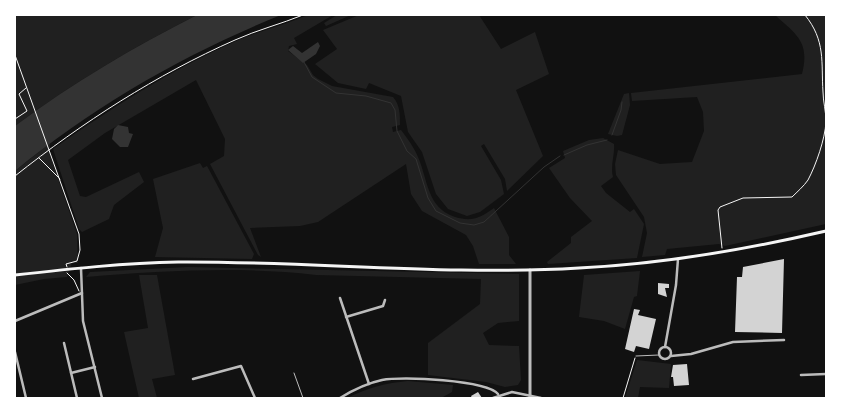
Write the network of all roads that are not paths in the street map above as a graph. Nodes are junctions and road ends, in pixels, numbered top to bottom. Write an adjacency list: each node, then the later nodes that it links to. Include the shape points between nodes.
1 (826, 231): 2 (main road)
2 (678, 259): 4 (main road, via 609,267); 13 (street)
3 (81, 268): 4 (main road, via 179,262); 5 (main road); 6 (street)
4 (530, 270): 26 (street)
5 (15, 275)
6 (82, 293): 10 (street); 18 (street, via 83,321)
7 (340, 298): 9 (street)
8 (385, 300): 9 (street, via 383,306)
9 (346, 318): 24 (street)
10 (15, 321)
11 (784, 340): 17 (street, via 733,342 692,354)
12 (64, 343): 19 (street)
13 (664, 347): 15 (street, via 660,348); 17 (street, via 670,348)
14 (15, 352): 27 (street)
15 (659, 355): 16 (lane); 17 (street, via 664,359)
16 (636, 356)
17 (671, 356)
18 (95, 367): 19 (street); 29 (street)
19 (71, 373): 28 (street)
20 (294, 373): 31 (lane)
21 (801, 374): 22 (street)
22 (826, 374)
23 (193, 379): 30 (street, via 241,366)
24 (370, 384): 25 (street, via 411,378 480,386); 32 (street)
25 (498, 394): 26 (street, via 512,392); 33 (street)
26 (530, 396): 34 (street)
27 (26, 398)
28 (77, 398)
29 (102, 398)
30 (255, 398)
31 (303, 398)
32 (340, 398)
33 (493, 398)
34 (541, 398)

